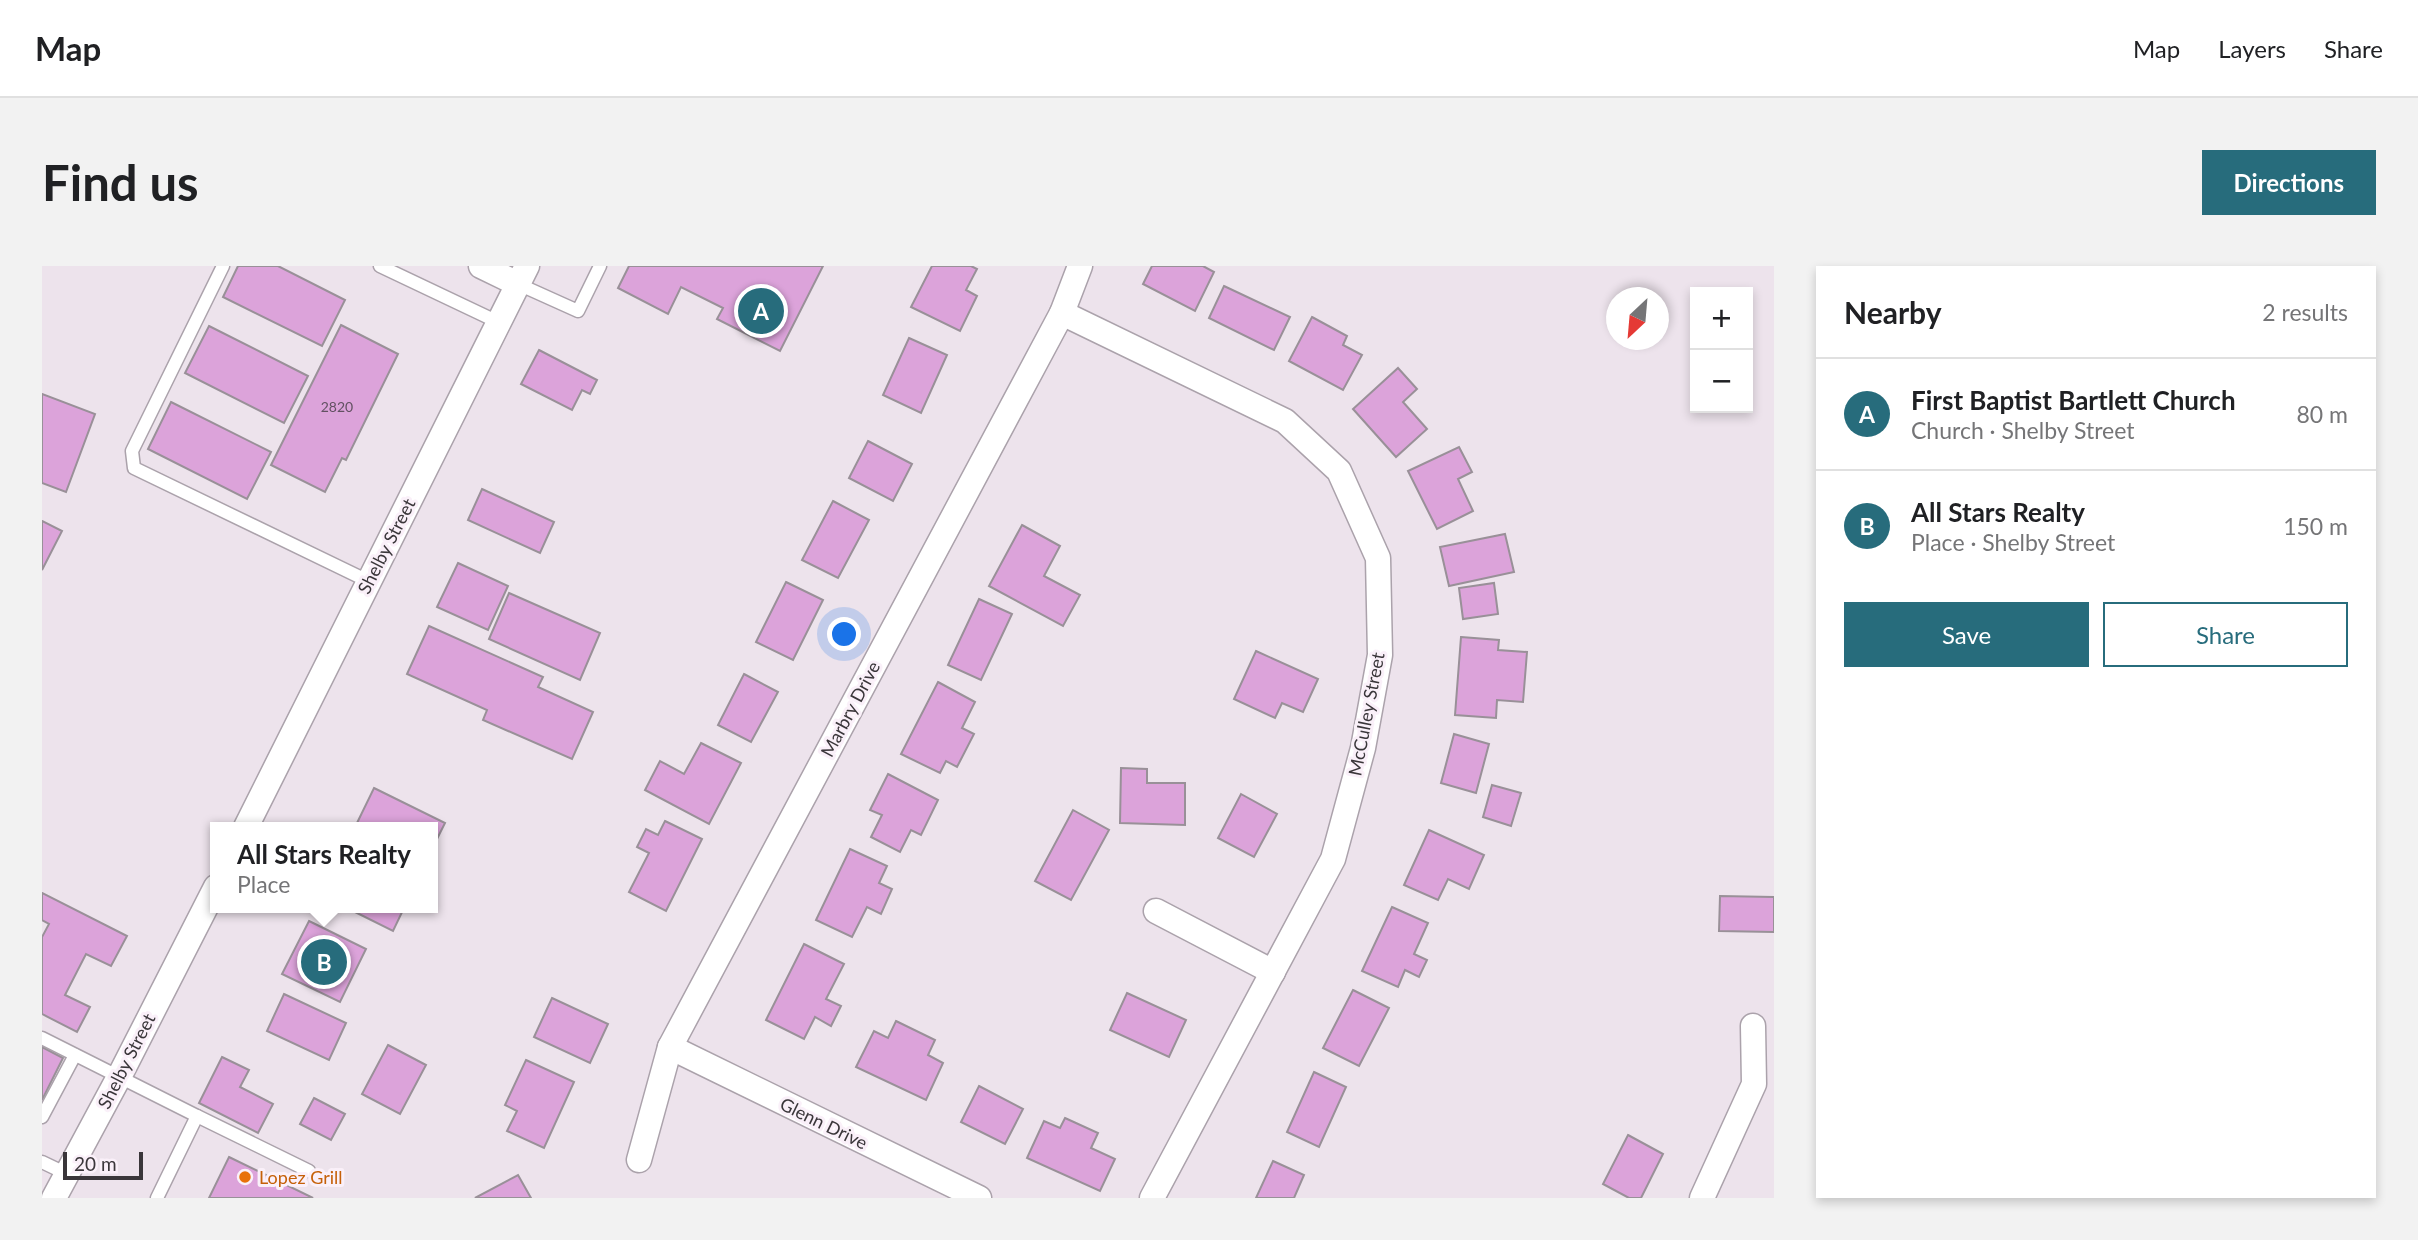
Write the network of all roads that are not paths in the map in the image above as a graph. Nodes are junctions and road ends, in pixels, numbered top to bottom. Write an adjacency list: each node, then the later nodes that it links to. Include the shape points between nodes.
1 (223, 266): 9 (lane, via 132,451 134,468)
2 (380, 266): 8 (lane)
3 (481, 266): 6 (street)
4 (600, 266): 6 (lane, via 578,311)
5 (1080, 266): 7 (street, Marbry Drive)
6 (523, 275): 8 (street, Shelby Street)
7 (1062, 313): 13 (street, McCulley Street, via 1285,421 1339,471 1378,558 1380,655 1363,748 1334,859); 16 (street, Marbry Drive)
8 (498, 322): 9 (street, Shelby Street)
9 (368, 581): 10 (street, Shelby Street)
10 (248, 822)
11 (210, 897): 18 (street, Shelby Street)
12 (1156, 911): 13 (street)
13 (1273, 972): 28 (street, McCulley Street)
14 (1753, 1026): 29 (street, via 1754,1084)
15 (42, 1038): 17 (lane)
16 (670, 1047): 21 (street, Marbry Drive); 27 (street, Glenn Drive)
17 (75, 1055): 18 (lane); 19 (lane)
18 (119, 1077): 20 (lane); 24 (street, Shelby Street)
19 (42, 1116)
20 (197, 1116): 23 (lane); 26 (lane)
21 (639, 1160)
22 (42, 1162): 24 (lane)
23 (309, 1171)
24 (67, 1174): 25 (street, Shelby Street)
25 (54, 1198)
26 (157, 1198)
27 (979, 1198)
28 (1152, 1198)
29 (1702, 1198)

